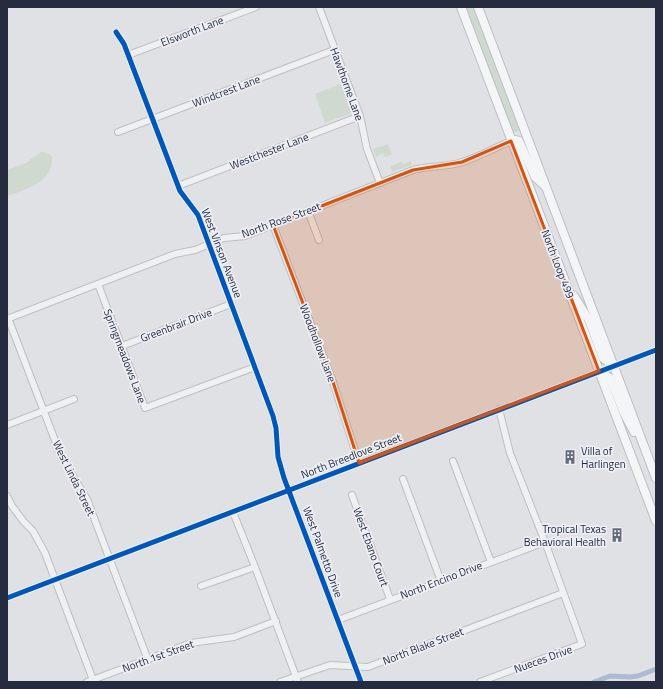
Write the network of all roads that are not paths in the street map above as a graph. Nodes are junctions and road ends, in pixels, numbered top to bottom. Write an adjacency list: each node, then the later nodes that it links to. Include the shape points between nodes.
1 (256, 7): 7 (street, Elsworth Lane)
2 (319, 7): 6 (street, Hawthorne Lane)
3 (461, 7): 11 (main road, North Loop 499)
4 (478, 7): 14 (main road, North Loop 499)
5 (116, 32): 7 (street, West Vinson Avenue)
6 (334, 50): 8 (street, Hawthorne Lane); 9 (street, Windcrest Lane)
7 (128, 55): 9 (street, West Vinson Avenue)
8 (360, 116): 12 (street, Hawthorne Lane, via 367,149); 13 (street, Westchester Lane)
9 (152, 119): 10 (street, Windcrest Lane); 13 (street, West Vinson Avenue)
10 (118, 132)
11 (511, 141): 12 (street, North Rose Street, via 462,162 422,167); 14 (main road, via 519,141 535,178); 19 (main road, North Loop 499)
12 (380, 184): 15 (street, North Rose Street)
13 (178, 186): 18 (street, West Vinson Avenue, via 198,215)
14 (545, 186): 25 (main road, North Loop 499)
15 (308, 211): 16 (street, North Rose Street); 17 (street)
16 (273, 224): 18 (street, North Rose Street, via 245,236 224,238); 34 (street, Woodhollow Lane)
17 (319, 240)
18 (209, 245): 20 (street, North Rose Street, via 175,254); 21 (street, West Vinson Avenue)
19 (565, 282): 25 (main road, via 589,320 603,358); 27 (main road, North Loop 499)
20 (98, 284): 22 (street, North Rose Street); 23 (street, Springmeadows Lane)
21 (231, 304): 23 (street, Greenbrair Drive); 26 (street, West Vinson Avenue)
22 (8, 318): 30 (street, West Linda Street)
23 (122, 346): 26 (street, Springmeadows Lane, via 145,408)
24 (656, 350): 25 (street, North Breedlove Street)
25 (613, 366): 27 (street, North Breedlove Street); 32 (main road, North Loop 499)
26 (255, 367): 37 (street, West Vinson Avenue, via 273,416 279,462)
27 (599, 371): 29 (street, North Breedlove Street); 32 (main road, via 610,378 624,413); 41 (main road, North Loop 499)
28 (74, 400): 30 (street)
29 (499, 410): 34 (street, North Breedlove Street); 42 (street, via 510,453)
30 (44, 412): 31 (street); 43 (street, West Linda Street, via 61,456 88,500)
31 (7, 425)
32 (646, 452): 35 (main road, North Loop 499)
33 (453, 461): 44 (street)
34 (359, 463): 37 (street, North Breedlove Street)
35 (656, 478)
36 (403, 479): 47 (street)
37 (289, 490): 40 (street, North Breedlove Street); 52 (street, West Palmetto Drive)
38 (352, 495): 51 (street, West Ebano Court)
39 (7, 496): 46 (street, via 36,536)
40 (234, 512): 43 (street, North Breedlove Street); 45 (street)
41 (656, 521)
42 (545, 542): 44 (street, North Encino Drive); 49 (street)
43 (110, 560): 46 (street, North Breedlove Street); 54 (street, West Linda Street)
44 (491, 562): 47 (street, North Encino Drive)
45 (255, 567): 48 (street); 53 (street)
46 (55, 581): 50 (street, North Breedlove Street); 57 (street)
47 (441, 581): 51 (street, North Encino Drive)
48 (201, 586)
49 (563, 593): 55 (street, North Blake Street, via 368,667); 60 (street, Nueces Drive, via 582,644)
50 (7, 598)
51 (390, 600): 52 (street, North Encino Drive)
52 (338, 620): 55 (street, West Palmetto Drive)
53 (276, 621): 54 (street, North 1st Street, via 234,637 191,643); 56 (street)
54 (148, 660): 57 (street, North 1st Street)
55 (355, 666): 56 (street, North Blake Street, via 330,664); 59 (street, West Palmetto Drive)
56 (297, 679): 58 (street, North Blake Street)
57 (90, 681)
58 (280, 682)
59 (361, 682)
60 (480, 682)

